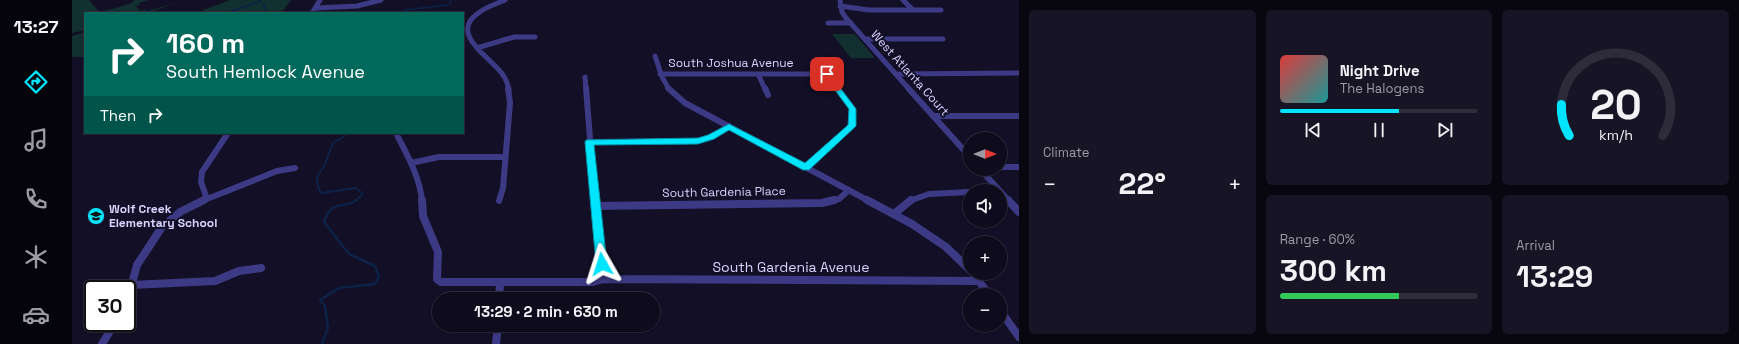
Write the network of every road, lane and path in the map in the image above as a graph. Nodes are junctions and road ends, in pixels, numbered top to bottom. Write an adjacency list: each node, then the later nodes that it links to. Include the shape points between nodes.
1 (320, 0): 6 (street)
2 (381, 0): 6 (street, via 350,8)
3 (504, 0): 15 (street, via 476,14 469,21 467,35)
4 (902, 0): 7 (street)
5 (840, 3): 7 (street, via 869,10); 11 (street, West Atlanta Court, via 842,12)
6 (316, 8): 9 (street)
7 (913, 10): 8 (street)
8 (941, 10)
9 (313, 12)
10 (828, 23): 11 (street)
11 (851, 23): 13 (street, West Atlanta Court)
12 (535, 37): 15 (street, via 514,37)
13 (865, 39): 14 (street); 19 (street, West Atlanta Court)
14 (943, 39)
15 (477, 48): 30 (street, via 501,72 509,89)
16 (654, 56): 17 (street)
17 (660, 74): 18 (street, South Joshua Avenue); 25 (street, via 668,90)
18 (758, 74): 22 (street); 32 (street, South Joshua Avenue, via 827,74 852,109 852,126)
19 (896, 74): 20 (street); 23 (street, West Atlanta Court)
20 (1019, 74)
21 (585, 77): 28 (street)
22 (768, 94)
23 (934, 116): 24 (street); 29 (street, West Atlanta Court)
24 (1019, 116)
25 (729, 126): 28 (street, via 711,137 698,141); 32 (street)
26 (227, 134): 40 (street, via 202,172 201,182)
27 (396, 134): 31 (street)
28 (589, 142): 43 (street)
29 (963, 149)
30 (505, 157): 31 (street, via 439,157); 42 (street, via 503,188)
31 (411, 163): 51 (street, South Gardenia Avenue, via 421,190 423,216 438,252 437,278 448,283)
32 (806, 167): 38 (street)
33 (1007, 167): 34 (street)
34 (1019, 167)
35 (295, 168): 40 (street, via 276,171)
36 (986, 176): 37 (street)
37 (994, 184)
38 (850, 190): 43 (street, South Gardenia Place, via 839,199 822,203); 45 (street)
39 (963, 192): 45 (street, via 923,194 906,202)
40 (207, 199): 49 (street, via 180,212 162,227 142,256)
41 (1007, 199): 44 (street)
42 (498, 201)
43 (596, 206): 48 (street)
44 (1019, 212)
45 (894, 214): 46 (street, via 936,239)
46 (963, 264)
47 (261, 268): 52 (street, via 239,271 215,281)
48 (603, 279): 50 (street, South Gardenia Avenue); 51 (street, South Gardenia Avenue, via 593,282)
49 (132, 280)
50 (979, 281): 53 (street)
51 (500, 283): 54 (street)
52 (136, 285)
53 (984, 288)
54 (499, 292)
55 (1007, 320): 58 (street)
56 (109, 332): 59 (street)
57 (497, 332): 60 (street)
58 (1019, 337)
59 (102, 344)
60 (496, 344)

